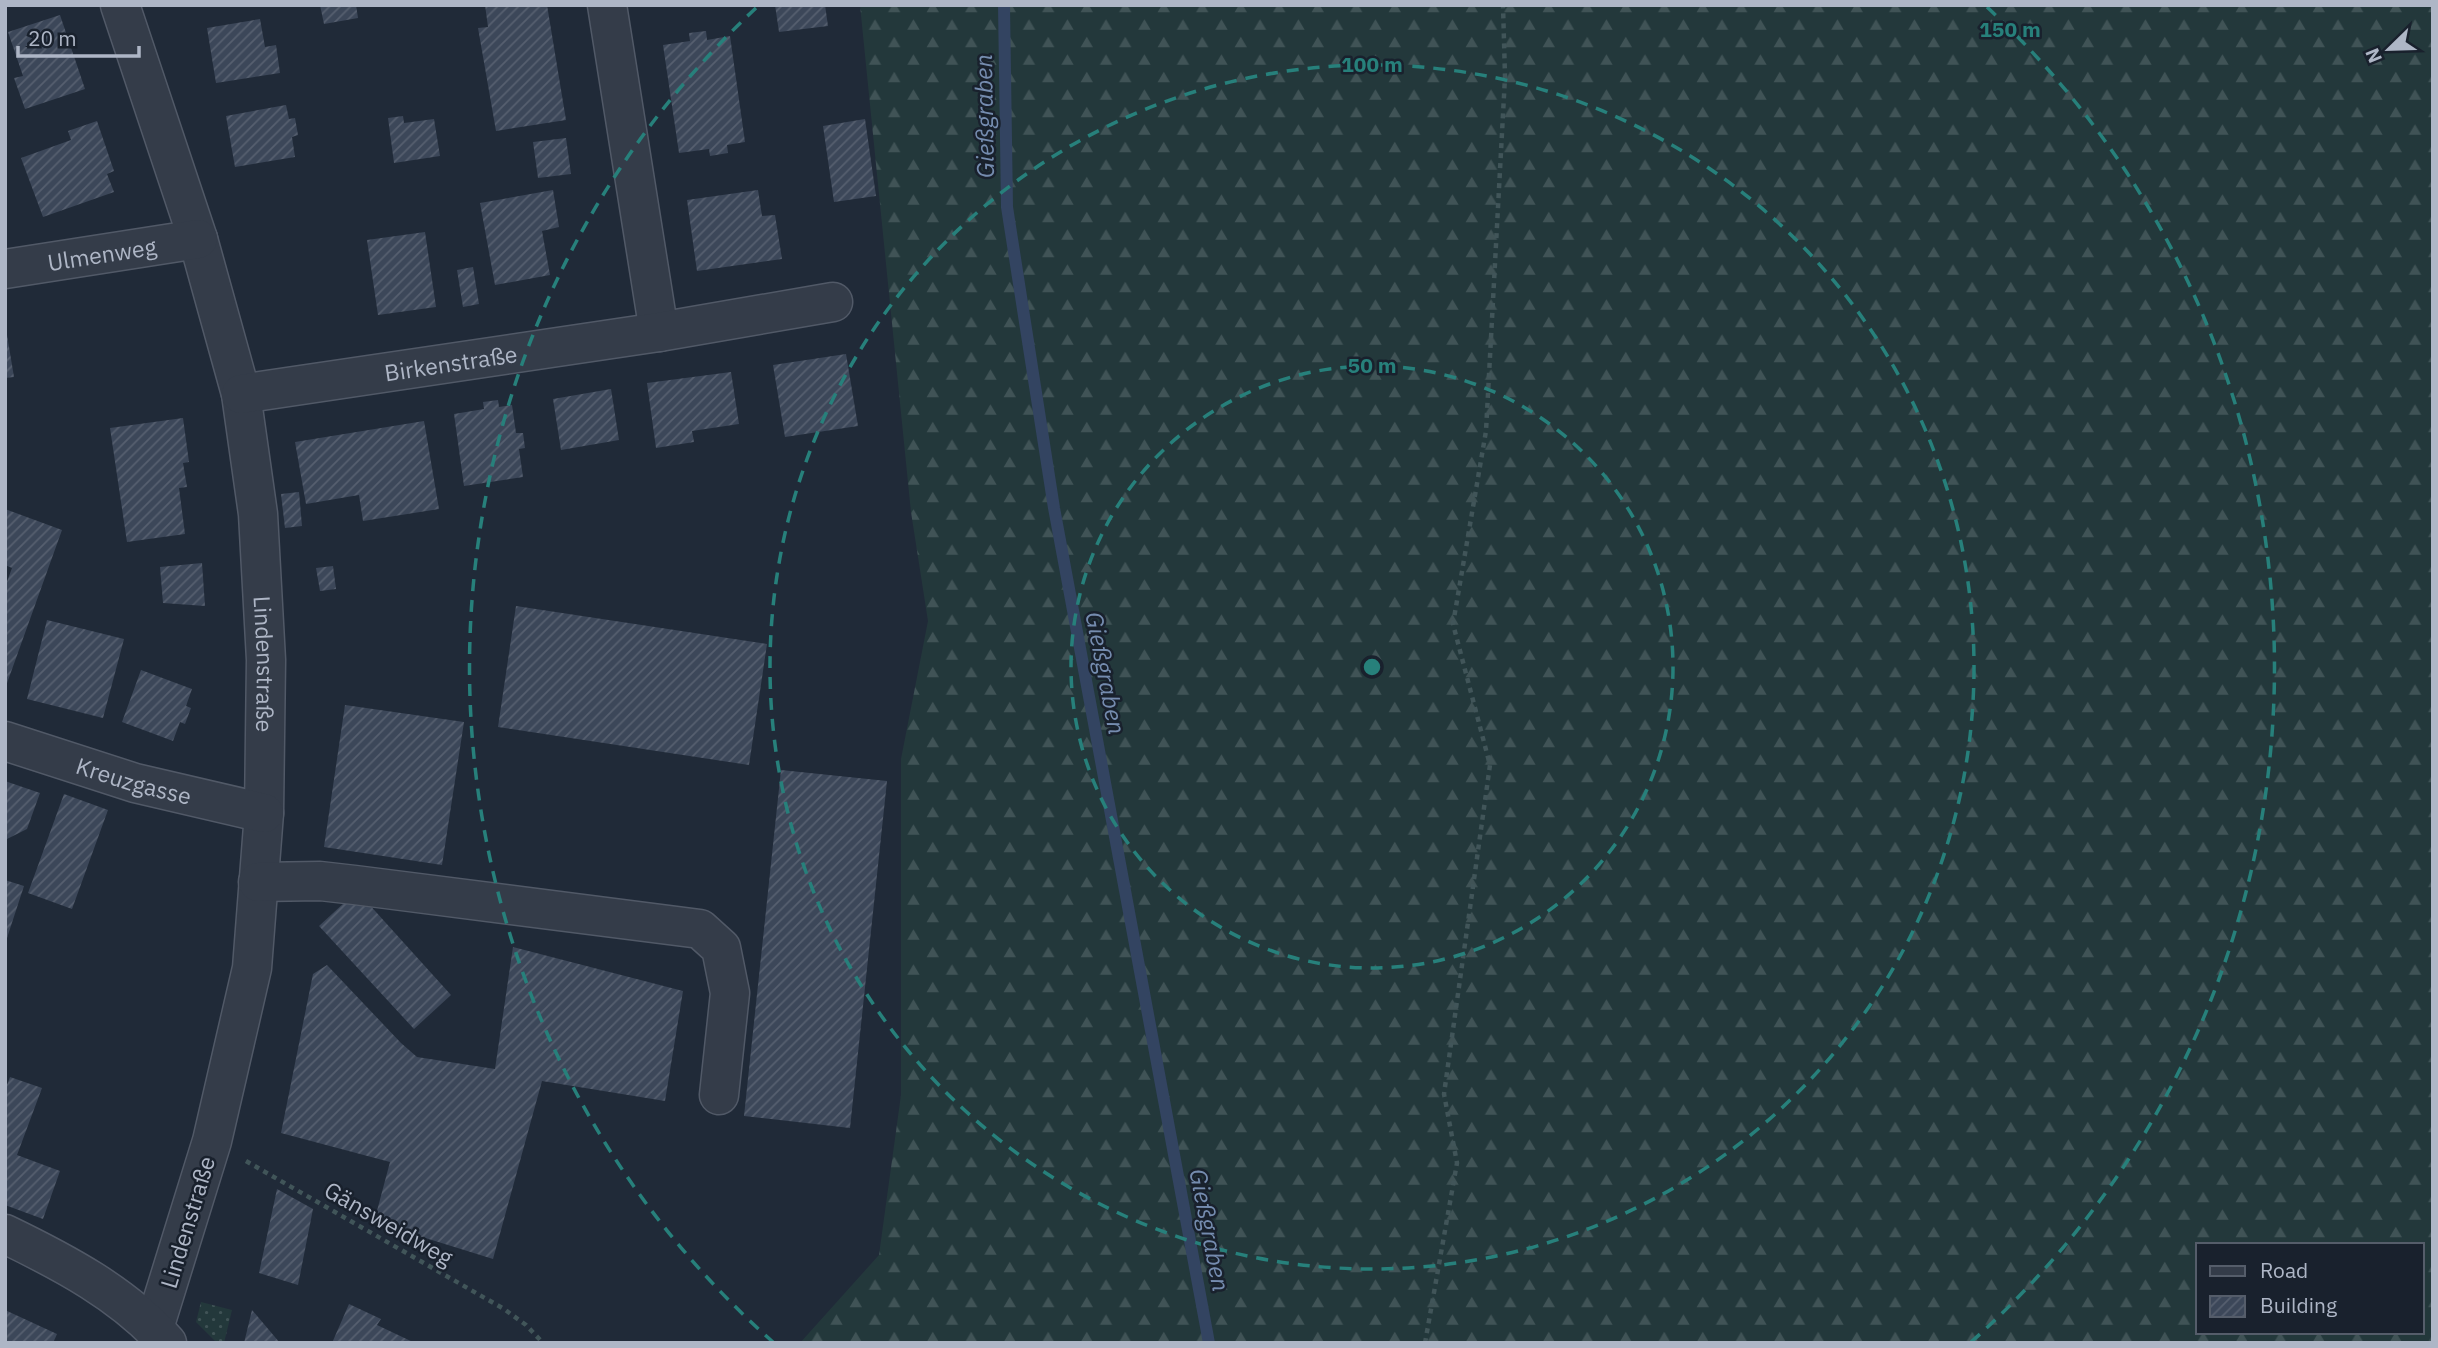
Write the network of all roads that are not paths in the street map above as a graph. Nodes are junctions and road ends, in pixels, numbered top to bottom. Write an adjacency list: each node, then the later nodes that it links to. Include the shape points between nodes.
1 (120, 5): 3 (street, Lindenstraße)
2 (607, 5): 6 (street)
3 (198, 239): 4 (street, Ulmenweg); 7 (street, Lindenstraße)
4 (5, 269)
5 (834, 302): 6 (street, Birkenstraße)
6 (659, 332): 7 (street, Birkenstraße)
7 (241, 394): 9 (street, Lindenstraße, via 258,514 266,660)
8 (5, 741): 9 (street, Kreuzgasse, via 135,783)
9 (264, 813): 10 (street, Lindenstraße)
10 (258, 882): 11 (street, via 320,881 701,929 722,948 730,993); 13 (street, Lindenstraße, via 252,968)
11 (719, 1095)
12 (5, 1234): 13 (street, via 99,1285)
13 (160, 1336)

